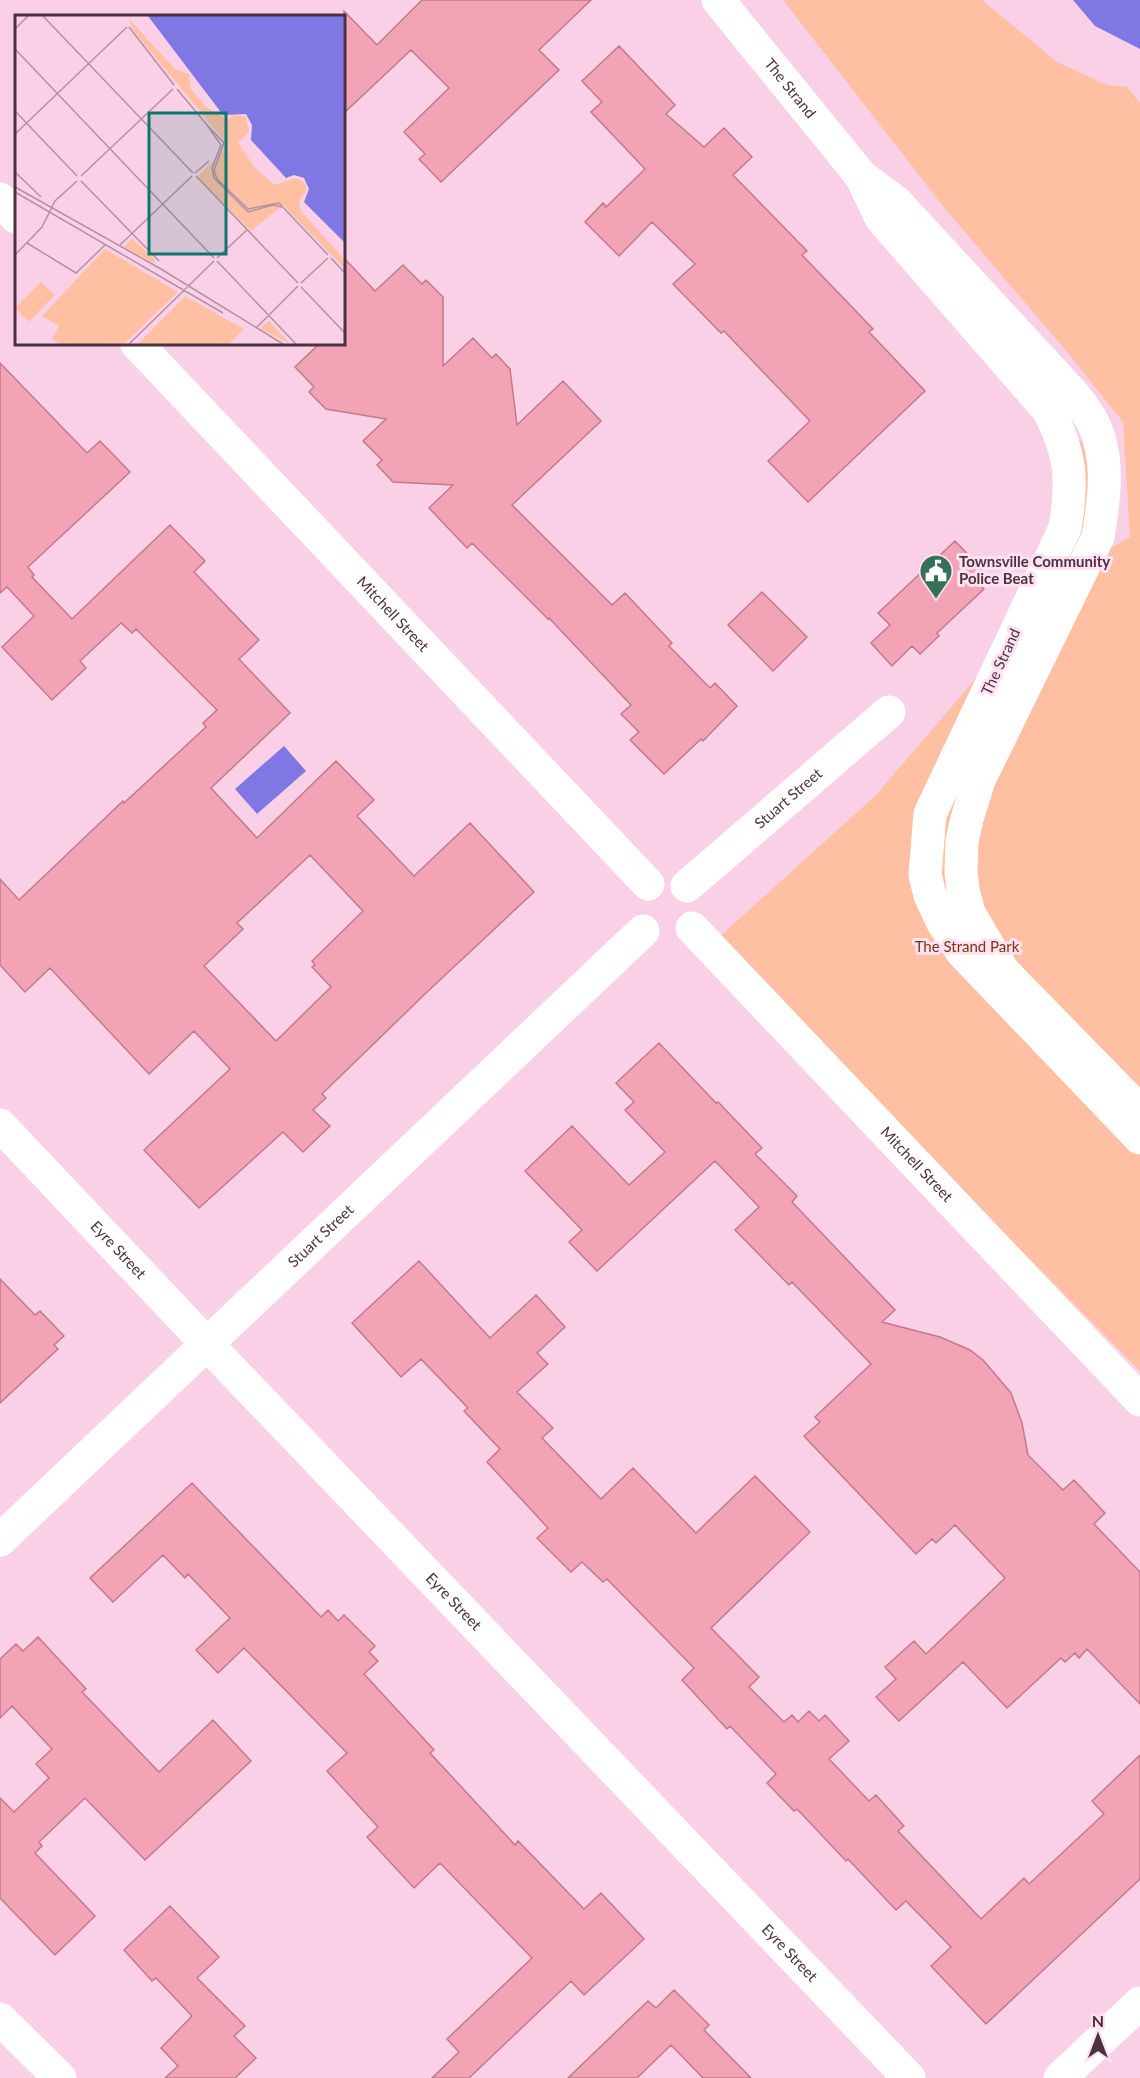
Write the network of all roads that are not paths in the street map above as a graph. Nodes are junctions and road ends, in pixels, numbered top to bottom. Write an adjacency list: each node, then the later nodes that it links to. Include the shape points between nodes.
1 (718, 0): 2 (street, The Strand)
2 (861, 176): 11 (street, The Strand, via 896,202 1073,394 1092,420 1101,443 1103,507 1098,537 980,780 962,842 961,871 969,913 1003,971); 13 (street, The Strand, via 881,218 1049,411 1062,436 1070,466 1065,528 930,814 925,875 930,895 962,952)
3 (0, 199): 4 (street)
4 (15, 216)
5 (138, 345): 7 (street, Mitchell Street)
6 (889, 712): 8 (street, Stuart Street)
7 (648, 884): 8 (street, via 668,878); 10 (street, via 636,902 635,912)
8 (687, 886): 9 (street, via 697,902)
9 (692, 928): 10 (street, via 668,941); 15 (street, Mitchell Street)
10 (643, 931): 14 (street, Stuart Street)
11 (1140, 1111)
12 (0, 1125): 14 (street, Eyre Street)
13 (1140, 1138)
14 (206, 1343): 16 (street, Stuart Street); 20 (street, Eyre Street)
15 (1140, 1400)
16 (0, 1540)
17 (1140, 2003): 21 (street)
18 (0, 2019): 19 (street)
19 (60, 2078)
20 (909, 2078)
21 (1060, 2078)

